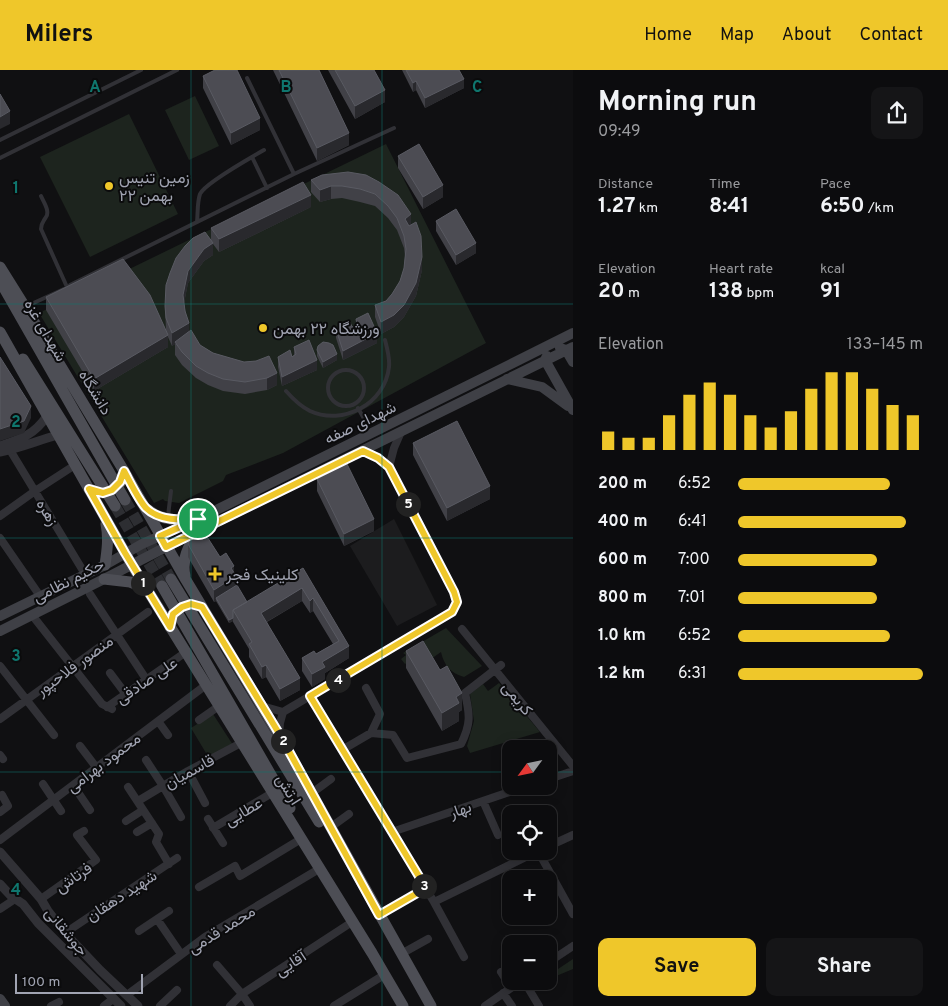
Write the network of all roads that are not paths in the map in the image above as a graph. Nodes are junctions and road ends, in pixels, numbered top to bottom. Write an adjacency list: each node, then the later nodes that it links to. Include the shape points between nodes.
1 (141, 70): 5 (lane)
2 (177, 70): 8 (lane)
3 (247, 78): 9 (lane)
4 (394, 128): 9 (lane)
5 (0, 140)
6 (264, 150): 7 (lane)
7 (252, 157): 10 (lane); 12 (lane, via 201,193)
8 (0, 158)
9 (294, 174): 10 (lane)
10 (267, 188): 12 (lane)
11 (41, 196): 15 (lane, via 47,216 41,229)
12 (198, 222): 15 (lane)
13 (0, 267): 16 (main road, دانشگاه)
14 (0, 281): 48 (main road, شهدای غزه)
15 (68, 287): 16 (lane)
16 (26, 307): 44 (main road, دانشگاه)
17 (0, 321): 49 (main road, شهدای غزه)
18 (0, 332): 30 (main road)
19 (573, 333): 21 (main road, شهدای صفه)
20 (385, 340): 28 (lane, via 389,365 387,376 377,395)
21 (550, 344): 22 (main road); 23 (main road); 33 (main road, شهدای صفه)
22 (570, 348): 23 (main road, شهدای صفه); 24 (main road)
23 (545, 360): 25 (main road, شهدای صفه); 29 (main road)
24 (573, 362)
25 (507, 379): 29 (main road, via 542,387); 34 (main road, شهدای صفه)
26 (286, 391): 28 (lane, via 297,403 323,415 350,414)
27 (356, 403): 27 (lane, via 364,393 358,374 346,370 334,375 328,387 332,400 344,406); 28 (lane)
28 (359, 409): 31 (lane)
29 (573, 410)
30 (47, 416): 32 (street); 35 (main road)
31 (367, 424): 33 (lane); 36 (lane)
32 (36, 430): 37 (street, via 46,429 48,432); 38 (street)
33 (378, 430): 36 (main road, شهدای صفه)
34 (402, 432): 40 (main road, شهدای صفه); 43 (street)
35 (58, 436): 37 (street); 42 (main road)
36 (364, 437): 54 (main road, شهدای صفه)
37 (43, 439): 39 (street)
38 (0, 446)
39 (10, 450): 41 (street); 46 (street, زهره)
40 (363, 451): 43 (street); 54 (main road, شهدای صفه)
41 (0, 452)
42 (75, 465): 45 (main road); 46 (street)
43 (389, 467): 85 (street, via 457,602 452,612)
44 (124, 471): 45 (main road, bridge, via 112,490 103,493); 50 (main road, دانشگاه)
45 (89, 489): 52 (main road)
46 (35, 491): 51 (street); 62 (street, زهره)
47 (171, 491): 53 (lane)
48 (125, 500)
49 (115, 506)
50 (145, 508): 53 (main road); 55 (main road, دانشگاه)
51 (0, 516)
52 (105, 517): 59 (main road); 59 (main road, via 108,549)
53 (167, 518): 54 (main road)
54 (199, 524): 55 (main road, شهدای صفه); 57 (main road, شهدای صفه); 64 (main road, via 184,558)
55 (160, 536): 57 (main road, دانشگاه); 59 (main road, حکیم نظامی)
56 (0, 538): 67 (street)
57 (166, 547): 58 (main road, شهدای صفه); 64 (main road, ارتش)
58 (149, 556): 60 (main road, حکیم نظامی)
59 (115, 559): 60 (main road, ارتش); 61 (main road, via 123,562); 62 (main road, حکیم نظامی)
60 (132, 565): 61 (main road, حکیم نظامی); 65 (main road, ارتش)
61 (120, 571): 63 (main road, حکیم نظامی)
62 (85, 574): 67 (main road, حکیم نظامی)
63 (104, 579): 65 (main road, via 130,582); 66 (main road, حکیم نظامی)
64 (186, 580): 68 (main road, ارتش)
65 (146, 588): 72 (main road, ارتش)
66 (88, 591): 70 (main road, حکیم نظامی); 75 (street)
67 (40, 596): 71 (main road, حکیم نظامی)
68 (202, 607): 72 (main road, bridge, via 191,604 182,607 173,614); 88 (main road, ارتش)
69 (148, 612): 75 (street, منصور فلاحپور)
70 (32, 615): 74 (main road, حکیم نظامی); 78 (street)
71 (0, 616)
72 (170, 627): 76 (main road, ارتش)
73 (462, 629): 79 (street, کریمی)
74 (0, 631)
75 (117, 635): 78 (street, منصور فلاحپور); 81 (street)
76 (186, 652): 81 (street, علی صادقی); 82 (main road, ارتش)
77 (0, 666): 86 (street)
78 (73, 667): 84 (street, علی صادقی, via 102,704 109,708); 86 (street, منصور فلاحپور)
79 (498, 667): 93 (street, via 465,693 469,722 461,744 407,758 393,735); 101 (street, کریمی)
80 (110, 673): 84 (street)
81 (146, 679): 84 (street, علی صادقی)
82 (206, 685): 87 (main road, ارتش); 92 (street, محمود بهرامی)
83 (366, 688): 93 (street, via 380,714)
84 (125, 694)
85 (310, 696): 89 (street); 99 (street)
86 (26, 700): 90 (street, منصور فلاحپور); 94 (street)
87 (219, 706): 91 (street); 97 (main road, ارتش)
88 (262, 706): 89 (street); 96 (main road, ارتش)
89 (283, 712): 96 (street)
90 (0, 719)
91 (198, 720)
92 (158, 721): 95 (street); 102 (street, محمود بهرامی)
93 (371, 733): 99 (street)
94 (54, 735)
95 (168, 735)
96 (280, 735): 112 (main road, ارتش)
97 (241, 743): 103 (street, قاسمیان); 111 (main road, ارتش)
98 (80, 746): 102 (street)
99 (342, 750): 132 (street)
100 (146, 760): 109 (street)
101 (573, 766)
102 (96, 767): 108 (street, محمود بهرامی)
103 (188, 771): 109 (street, قاسمیان); 118 (street)
104 (573, 771): 105 (street)
105 (558, 776)
106 (331, 779): 112 (street)
107 (44, 784): 115 (street)
108 (73, 785): 115 (street, محمود بهرامی); 119 (street)
109 (163, 786): 117 (street, قاسمیان); 124 (street)
110 (128, 787): 117 (street)
111 (272, 793): 129 (street, عطایی); 135 (main road, ارتش)
112 (312, 793): 128 (main road, ارتش)
113 (2, 795): 122 (street, via 8,806)
114 (502, 795): 116 (street, بهار)
115 (53, 799): 121 (street); 136 (street, محمود بهرامی)
116 (483, 801): 132 (street, بهار); 134 (street)
117 (138, 802): 120 (street)
118 (205, 803)
119 (90, 810)
120 (143, 810): 126 (street); 127 (street)
121 (61, 811)
122 (0, 812)
123 (349, 814): 128 (street)
124 (181, 817)
125 (208, 819): 129 (street)
126 (126, 820)
127 (152, 823): 131 (street); 143 (street, via 159,834 156,842)
128 (331, 827): 155 (main road, ارتش)
129 (213, 828): 138 (street)
130 (84, 830): 148 (street, فرتاش, via 77,835 96,860)
131 (137, 832)
132 (392, 832): 147 (street)
133 (573, 834): 137 (street)
134 (498, 835)
135 (301, 839): 144 (main road, ارتش); 146 (street, via 240,876 235,866)
136 (0, 840)
137 (557, 842)
138 (223, 843)
139 (0, 852): 148 (street, جوشقانی)
140 (178, 858): 143 (street, شهید دهقان)
141 (520, 860): 150 (street)
142 (543, 860): 154 (street)
143 (170, 864): 161 (street, شهید دهقان)
144 (319, 868): 157 (main road, ارتش); 165 (street, محمد قدمی)
145 (0, 884): 149 (street, جوشقانی)
146 (199, 888)
147 (426, 888): 150 (street); 155 (street)
148 (41, 898): 152 (street, جوشقانی)
149 (15, 899): 151 (street); 158 (street, جوشقانی)
150 (434, 902): 167 (street)
151 (0, 908)
152 (48, 911): 158 (street); 161 (street, جوشقانی)
153 (168, 911): 156 (street)
154 (573, 914)
155 (379, 915): 159 (main road, ارتش)
156 (157, 919): 160 (street); 165 (street)
157 (352, 922): 164 (main road, ارتش); 179 (street, آقایی)
158 (38, 923): 174 (street, جوشقانی)
159 (386, 926): 164 (main road, via 167,582); 166 (main road, ارتش)
160 (139, 931)
161 (65, 932): 170 (street, جوشقانی)
162 (428, 939): 166 (street)
163 (573, 946): 168 (street)
164 (372, 953): 172 (main road, ارتش)
165 (181, 954): 180 (street, محمد قدمی)
166 (401, 954): 192 (main road, ارتش)
167 (464, 957)
168 (557, 957)
169 (216, 965): 179 (street)
170 (100, 970): 174 (street); 180 (street, جوشقانی)
171 (500, 972): 173 (street)
172 (384, 975): 190 (street); 191 (main road, ارتش)
173 (502, 975)
174 (92, 977): 181 (street, جوشقانی)
175 (177, 990): 187 (street)
176 (508, 990): 178 (street)
177 (528, 990): 195 (street)
178 (504, 993): 193 (street); 194 (street)
179 (242, 994): 188 (street, آقایی); 189 (street)
180 (127, 995): 186 (street, جوشقانی)
181 (113, 998): 184 (street); 185 (street, جوشقانی)
182 (0, 999): 183 (main road)
183 (5, 1006)
184 (104, 1006)
185 (121, 1006)
186 (138, 1006)
187 (160, 1006)
188 (230, 1006)
189 (250, 1006)
190 (334, 1006)
191 (403, 1006)
192 (431, 1006)
193 (484, 1006)
194 (512, 1006)
195 (539, 1006)

